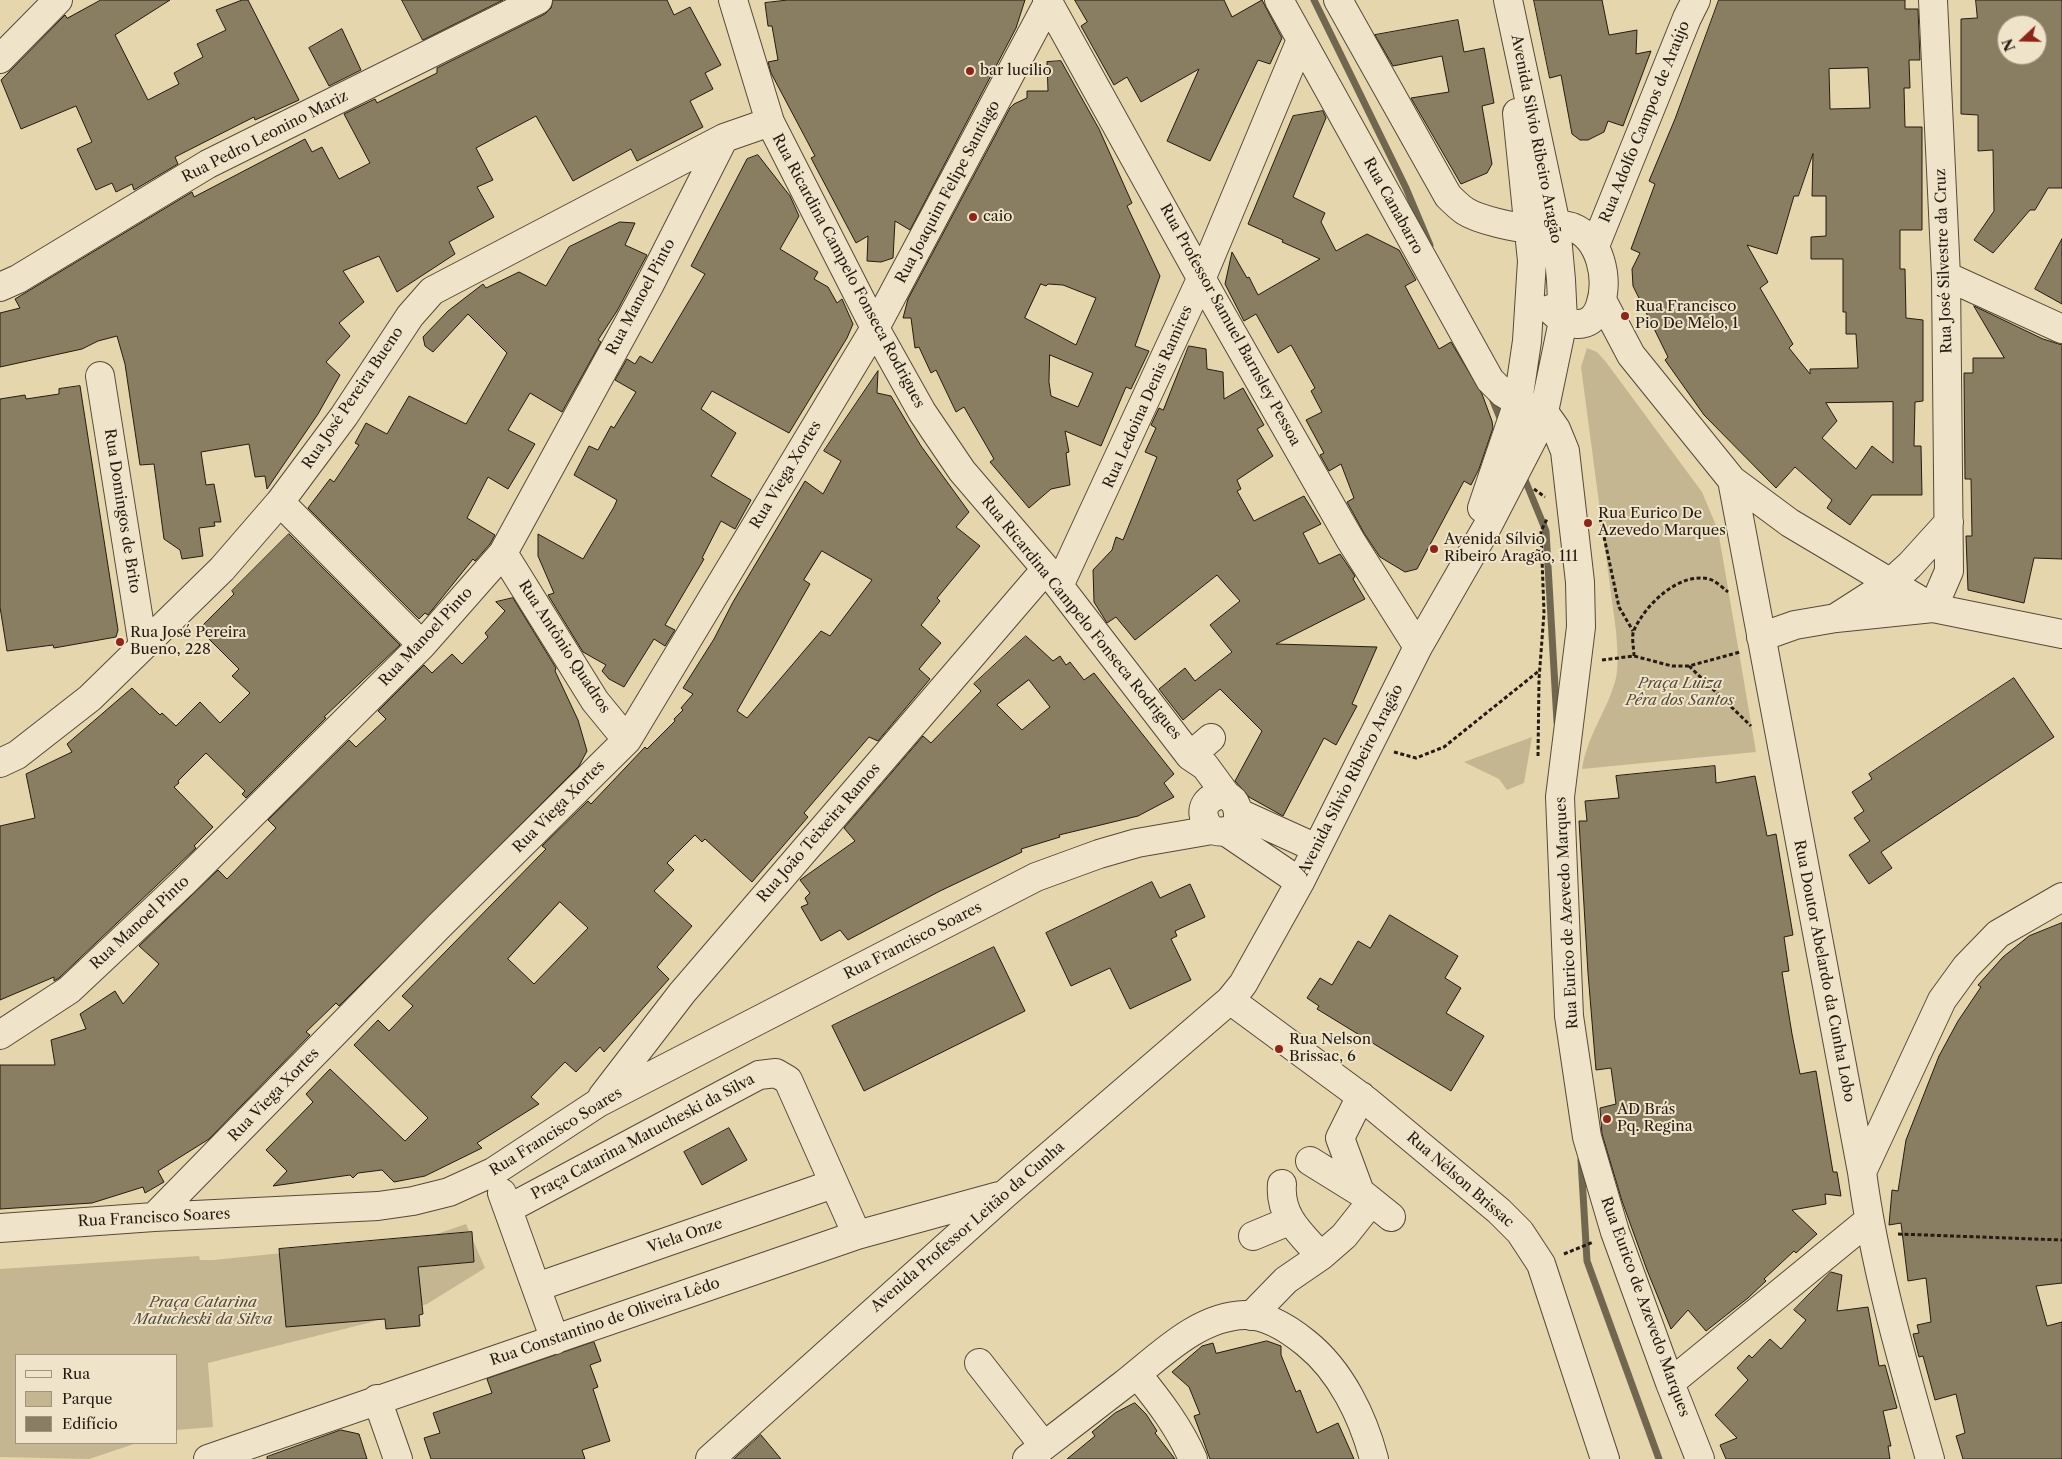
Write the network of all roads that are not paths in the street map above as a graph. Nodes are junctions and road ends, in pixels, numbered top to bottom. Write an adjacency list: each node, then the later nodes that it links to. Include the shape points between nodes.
1 (58, 0): 11 (street)
2 (538, 0): 20 (street, Rua Pedro Leonino Mariz, via 208,164)
3 (733, 0): 12 (street, Rua Ricardina Campelo Fonseca Rodrigues)
4 (1279, 0): 10 (street, Rua Canabarro)
5 (1338, 0): 15 (street, via 1448,196 1466,212)
6 (1507, 0): 14 (street, Avenida Silvio Ribeiro Aragão); 15 (street, Avenida Silvio Ribeiro Aragão)
7 (1696, 0): 16 (street, Rua Adolfo Campos de Araújo)
8 (1933, 0): 18 (street, Rua José Silvestre da Cruz)
9 (1048, 1): 19 (street, Rua Professor Samuel Barnsley Pessoa); 22 (street, Rua Joaquim Felipe Santiago)
10 (1301, 40): 19 (street, Rua Ledoina Denis Ramires); 25 (street, Rua Canabarro, via 1478,361 1490,380)
11 (0, 59)
12 (770, 122): 13 (street, Rua José Pereira Bueno); 22 (street, Rua Ricardina Campelo Fonseca Rodrigues)
13 (724, 138): 28 (street, Rua José Pereira Bueno, via 432,291 410,316 344,416); 30 (street, Rua Manoel Pinto, via 650,284)
14 (1556, 225): 15 (street); 16 (street, via 1584,232); 21 (street, Avenida Silvio Ribeiro Aragão)
15 (1529, 228): 17 (street, Avenida Silvio Ribeiro Aragão)
16 (1595, 246): 21 (street, via 1600,263)
17 (1532, 261): 21 (street, via 1543,300); 25 (street, Avenida Silvio Ribeiro Aragão, via 1527,341)
18 (1946, 276): 23 (street); 29 (street, Rua José Silvestre da Cruz)
19 (1202, 277): 32 (street, Rua Ledoina Denis Ramires); 40 (street, Rua Professor Samuel Barnsley Pessoa, via 1351,541)
20 (0, 287)
21 (1584, 314): 26 (street, Avenida Silvio Ribeiro Aragão); 27 (street, via 1631,355)
22 (875, 328): 32 (street, Rua Ricardina Campelo Fonseca Rodrigues, via 922,412 962,472); 42 (street, Rua Viega Xortes)
23 (2062, 329)
24 (100, 376): 39 (street, Rua Domingos de Brito)
25 (1518, 402): 26 (street); 31 (street, Avenida Silvio Ribeiro Aragão, via 1480,514)
26 (1544, 412): 31 (street, Avenida Silvio Ribeiro Aragão, via 1512,480); 73 (street, Rua Eurico de Azevedo Marques, via 1556,429 1565,451 1562,504 1580,582 1581,627 1560,797 1569,1016 1587,1137 1615,1232)
27 (1732, 480): 33 (street, via 1790,523); 37 (street, Rua Doutor Abelardo da Cunha Lobo)
28 (280, 502): 38 (street); 39 (street, Rua José Pereira Bueno, via 222,570)
29 (1949, 522): 33 (street); 34 (street, Rua José Silvestre da Cruz, via 1949,571)
30 (503, 553): 38 (street, Rua Manoel Pinto); 42 (street, Rua Antônio Quadros, via 595,701)
31 (1469, 558): 40 (street, Avenida Silvio Ribeiro Aragão)
32 (1053, 578): 44 (street, Rua Ricardina Campelo Fonseca Rodrigues); 52 (street, Rua João Teixeira Ramos, via 682,993)
33 (1890, 584): 34 (street); 35 (street)
34 (1933, 608): 35 (street); 36 (street)
35 (1836, 618): 37 (street, via 1795,625)
36 (2062, 634)
37 (1760, 637): 55 (street, Rua Doutor Abelardo da Cunha Lobo)
38 (422, 645): 50 (street, Rua Manoel Pinto, via 184,882 69,990)
39 (143, 646): 43 (street, Rua José Pereira Bueno, via 90,698)
40 (1418, 647): 46 (street, Avenida Silvio Ribeiro Aragão)
41 (1211, 738): 44 (street)
42 (627, 740): 61 (street, Rua Viega Xortes, via 439,926)
43 (6, 756)
44 (1190, 756): 45 (street, Rua Ricardina Campelo Fonseca Rodrigues, via 1205,766)
45 (1219, 813): 46 (street, Rua Ricardina Campelo Fonseca Rodrigues); 47 (street, Rua Ricardina Campelo Fonseca Rodrigues); 52 (street, Rua Francisco Soares, via 1151,840 1036,877)
46 (1316, 848): 47 (street, Avenida Silvio Ribeiro Aragão)
47 (1300, 882): 49 (street, Avenida Silvio Ribeiro Aragão, via 1243,984)
48 (2062, 897): 55 (street, via 1998,934 1952,984)
49 (1230, 1000): 51 (street, Rua Nélson Brissac); 58 (street, Avenida Professor Leitão da Cunha)
50 (0, 1034)
51 (1360, 1096): 59 (street, via 1340,1138); 81 (street, Rua Nélson Brissac, via 1520,1232 1540,1264)
52 (598, 1103): 54 (street, Rua Francisco Soares)
53 (1310, 1161): 59 (street)
54 (493, 1172): 60 (street); 61 (street, Rua Francisco Soares, via 449,1192 378,1206)
55 (1862, 1172): 63 (street, Rua Doutor Abelardo da Cunha Lobo)
56 (833, 1184): 60 (street, Praça Catarina Matucheski da Silva, via 788,1080 769,1072); 65 (street, Praça Catarina Matucheski da Silva); 68 (street, Viela Onze)
57 (1282, 1184): 62 (street, via 1281,1199)
58 (1005, 1194): 65 (street, Rua Constantino de Oliveira Lêdo); 78 (street, Avenida Professor Leitão da Cunha)
59 (1374, 1203): 67 (street, via 1352,1244)
60 (508, 1209): 68 (street)
61 (154, 1217): 64 (street, Rua Francisco Soares)
62 (1289, 1221): 66 (street); 67 (street)
63 (1870, 1226): 73 (street); 83 (street, Rua Doutor Abelardo da Cunha Lobo, via 1894,1332)
64 (0, 1228)
65 (858, 1235): 70 (street, Rua Constantino de Oliveira Lêdo)
66 (1253, 1236)
67 (1321, 1256): 69 (street, via 1286,1280)
68 (537, 1287): 70 (street)
69 (1252, 1316): 72 (street, via 1224,1319 1191,1332); 80 (street, via 1294,1333 1322,1357 1359,1416)
70 (555, 1340): 74 (street, Rua Constantino de Oliveira Lêdo)
71 (979, 1363): 75 (street)
72 (1137, 1374): 75 (street); 79 (street, via 1164,1407)
73 (1670, 1384): 82 (street, Rua Eurico de Azevedo Marques)
74 (377, 1399): 76 (street, Rua Constantino de Oliveira Lêdo); 77 (street)
75 (1035, 1453)
76 (218, 1457)
77 (398, 1459)
78 (710, 1459)
79 (1193, 1459)
80 (1374, 1459)
81 (1605, 1459)
82 (1700, 1459)
83 (1930, 1459)

